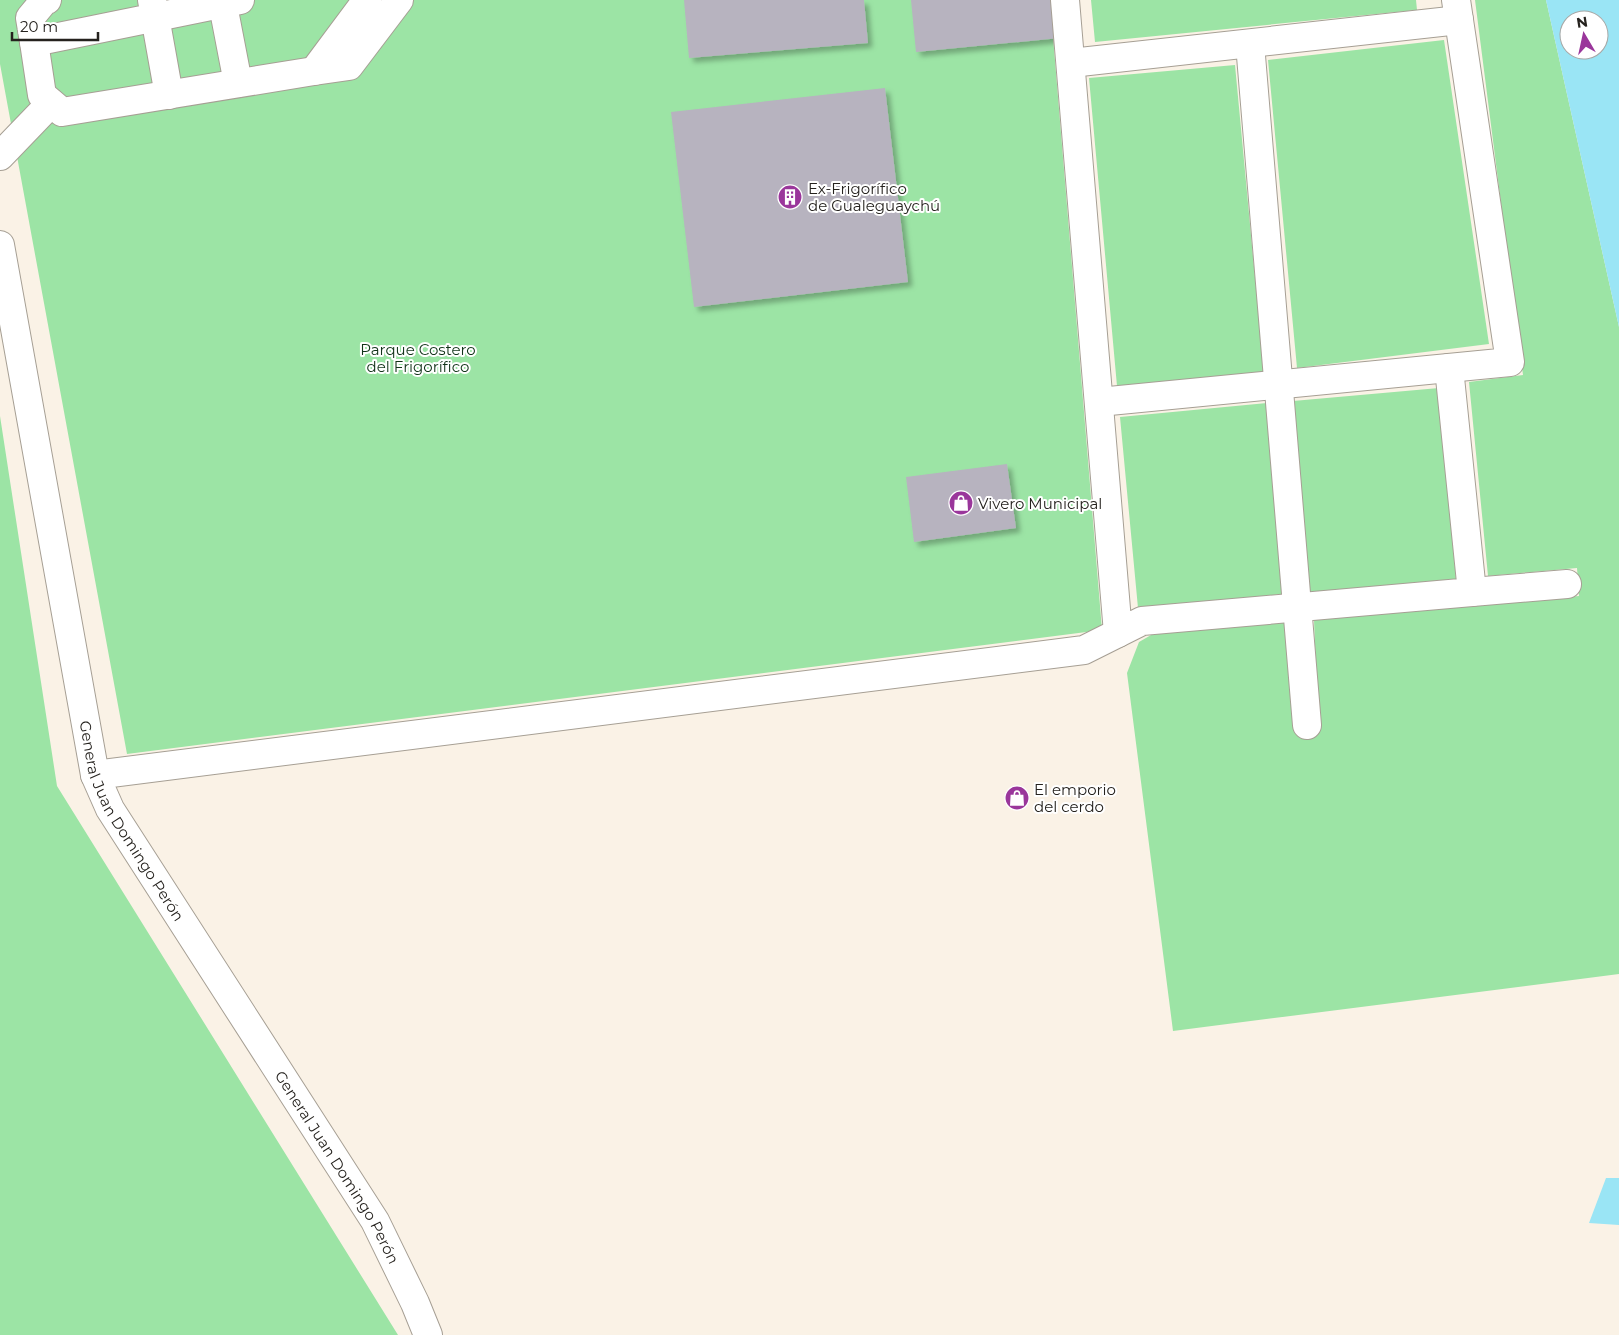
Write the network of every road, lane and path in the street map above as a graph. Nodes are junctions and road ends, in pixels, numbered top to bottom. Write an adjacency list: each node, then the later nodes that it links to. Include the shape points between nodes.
1 (46, 0): 8 (street, via 30,18)
2 (367, 0): 11 (street)
3 (399, 0): 11 (street, via 349,66)
4 (1065, 0): 10 (street)
5 (228, 1): 6 (street); 12 (street)
6 (154, 9): 8 (street); 13 (street)
7 (1458, 10): 9 (street); 17 (street, via 1510,362)
8 (34, 42): 14 (street, via 42,95)
9 (1250, 44): 10 (street); 18 (street)
10 (1071, 64): 19 (street)
11 (314, 71): 12 (street)
12 (238, 83): 13 (street)
13 (169, 95): 14 (street, via 62,112)
14 (51, 103): 15 (street)
15 (0, 156)
16 (0, 245): 25 (street, General Juan Domingo Perón)
17 (1449, 368): 18 (street); 21 (street)
18 (1279, 384): 19 (street); 22 (street)
19 (1099, 402): 23 (street)
20 (1568, 584): 21 (street)
21 (1472, 592): 22 (street)
22 (1297, 608): 23 (street, via 1142,622); 24 (street)
23 (1118, 633): 25 (street, via 1084,650)
24 (1307, 725)
25 (95, 775): 26 (street, General Juan Domingo Perón, via 110,809 375,1221)
26 (428, 1335)

